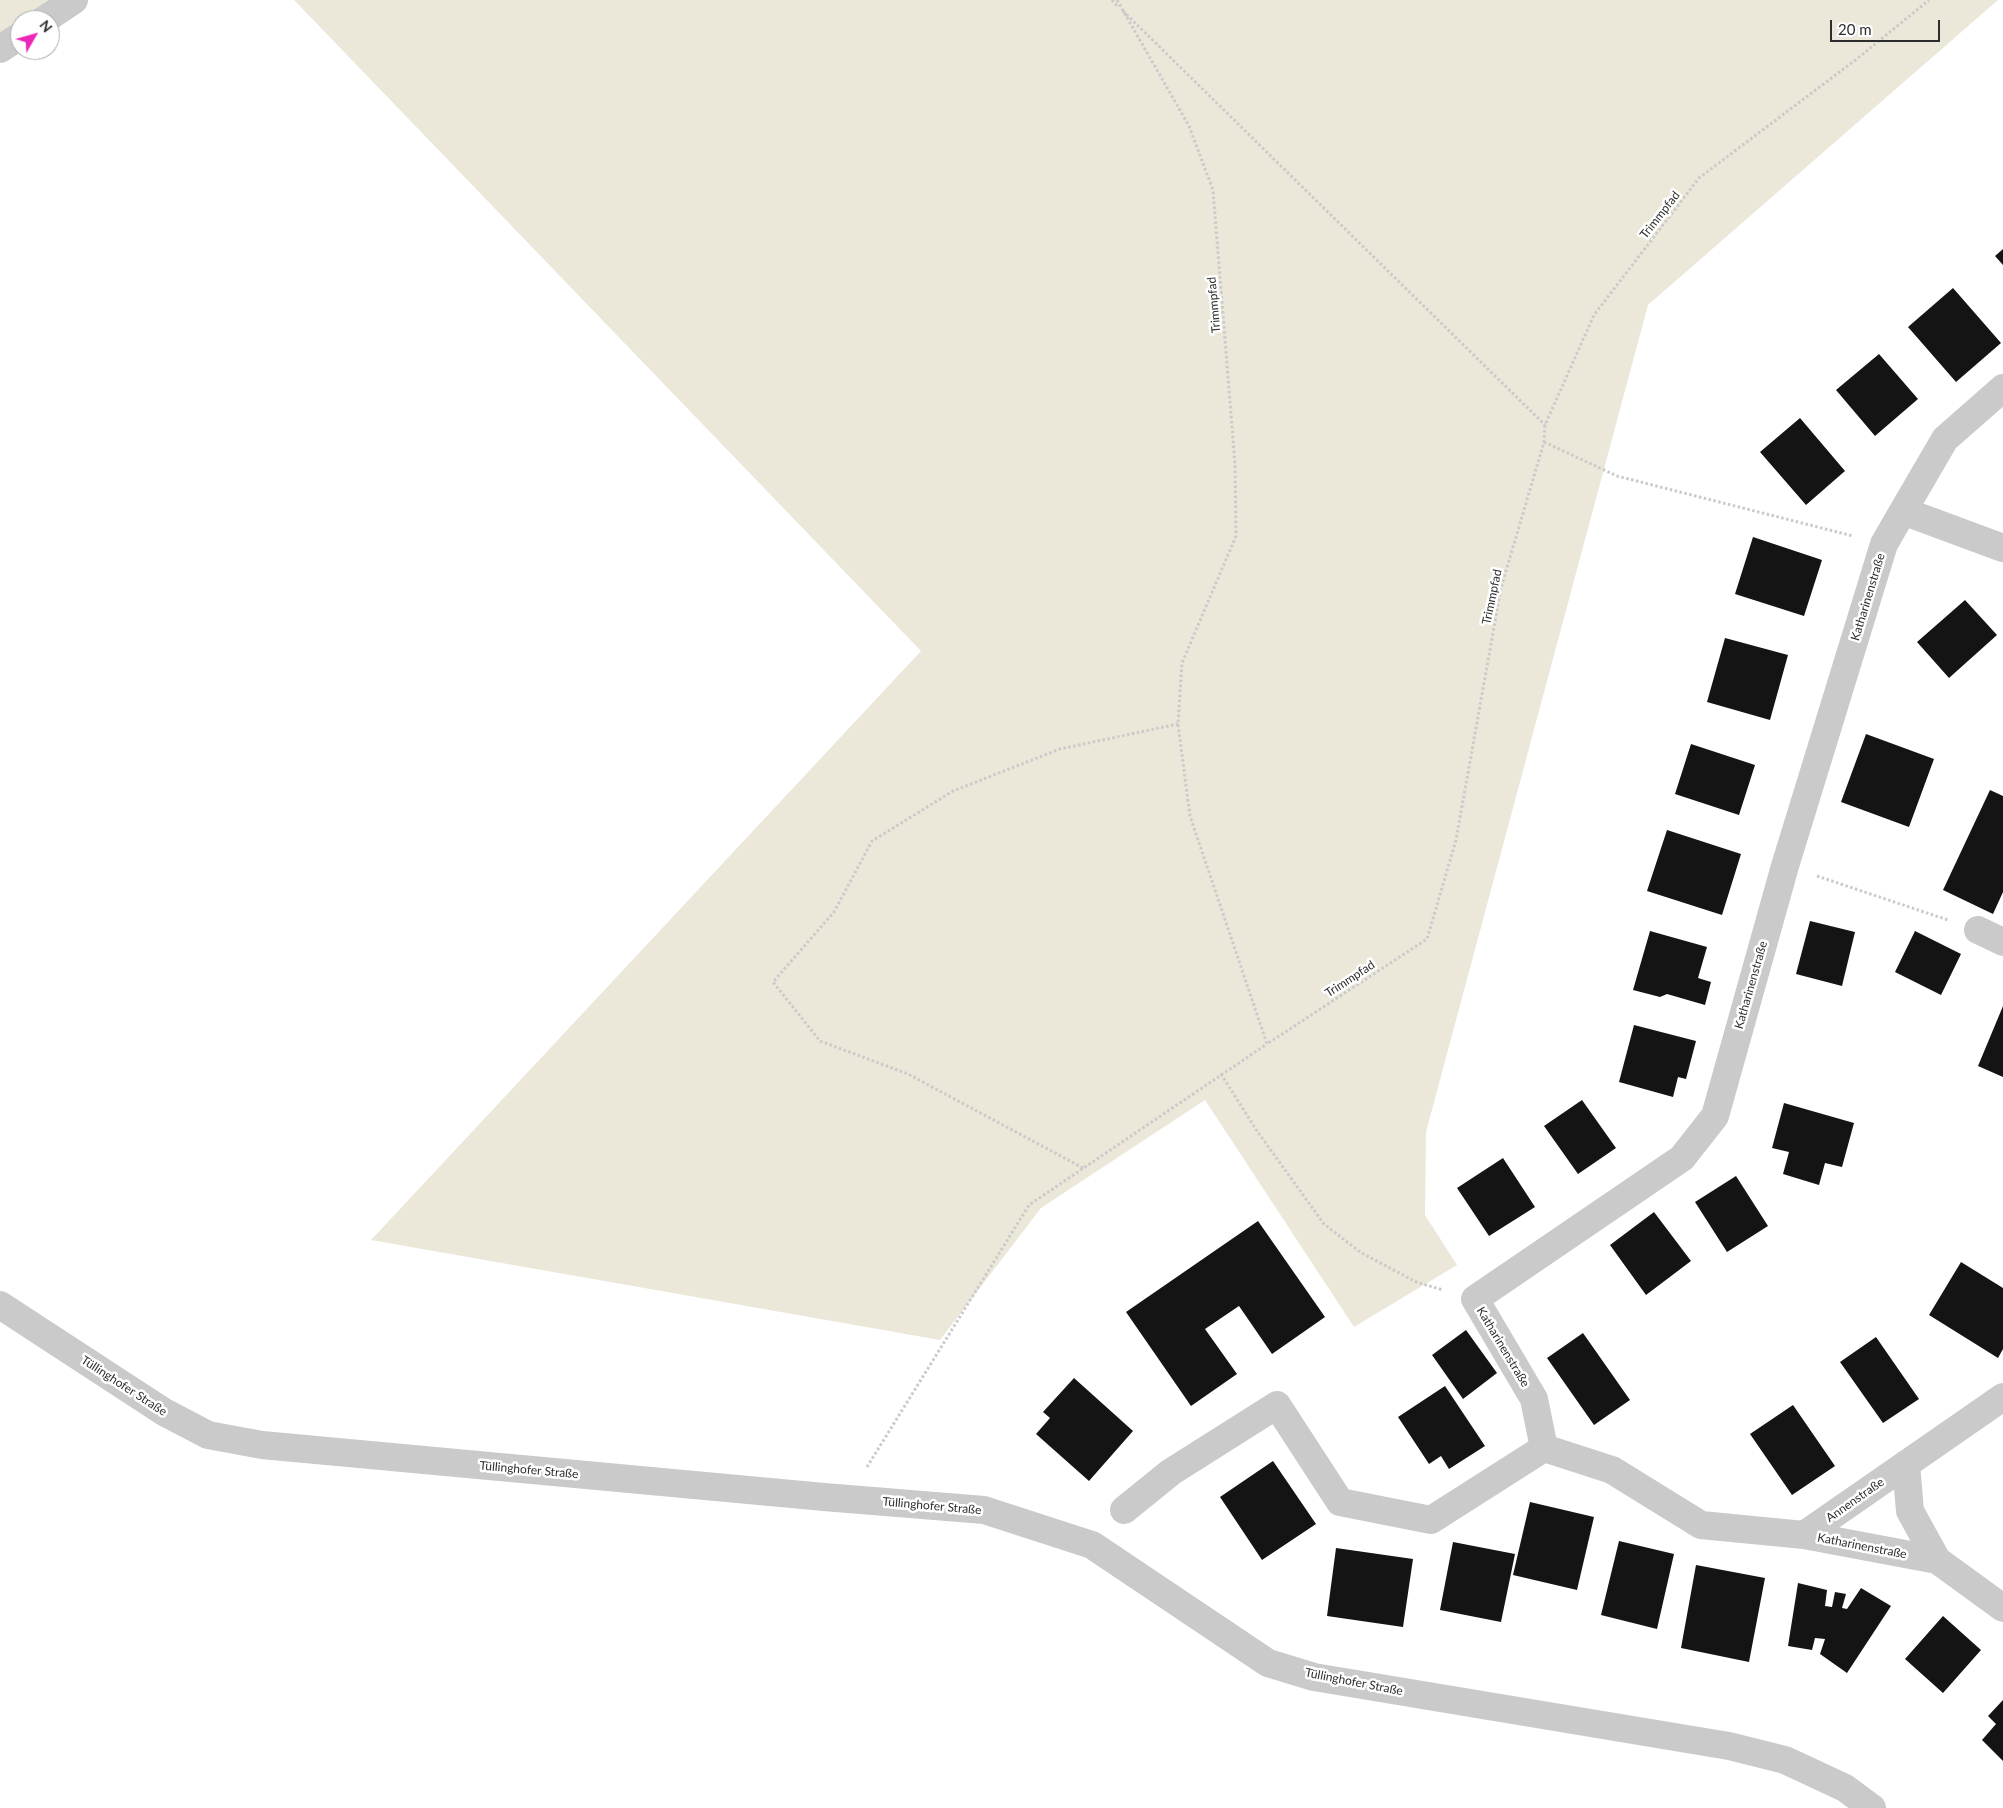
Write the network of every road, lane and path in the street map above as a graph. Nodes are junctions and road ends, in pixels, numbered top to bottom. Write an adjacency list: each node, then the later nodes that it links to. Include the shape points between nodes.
1 (74, 0): 6 (street)
2 (1112, 0): 5 (path)
3 (1117, 0): 5 (path, Trimmpfad)
4 (1929, 0): 8 (path, Trimmpfad, via 1699,178 1594,315)
5 (1120, 8): 8 (path); 13 (path, Trimmpfad, via 1189,126 1213,190 1223,302 1235,464 1236,536 1182,663)
6 (59, 10)
7 (2003, 388): 10 (street, Katharinenstraße, via 1945,439)
8 (1545, 425): 9 (path, Trimmpfad)
9 (1544, 442): 11 (path, via 1617,476); 17 (path, Trimmpfad, via 1501,588 1456,840 1427,939)
10 (1903, 511): 11 (street, Katharinenstraße); 12 (street)
11 (1884, 544): 14 (street, Katharinenstraße)
12 (2003, 548)
13 (1178, 724): 17 (path, Trimmpfad, via 1190,816); 19 (path, via 1060,749 953,791 872,842 834,912 773,982 820,1041 908,1074)
14 (1785, 866): 15 (path); 20 (street, Katharinenstraße, via 1714,1116 1682,1158)
15 (1978, 930): 16 (street)
16 (2003, 942)
17 (1267, 1044): 18 (path)
18 (1221, 1074): 19 (path); 20 (path, via 1277,1160 1324,1224 1360,1252 1416,1282)
19 (1083, 1168): 25 (path, via 1029,1205)
20 (1475, 1299): 23 (street, Katharinenstraße, via 1534,1399)
21 (0, 1305): 25 (street, Tüllinghofer Straße, via 164,1412 208,1434 262,1445)
22 (2003, 1397): 24 (street, Annenstraße)
23 (1544, 1448): 26 (street, via 1431,1520 1340,1502 1277,1405 1171,1472); 27 (street, Katharinenstraße, via 1612,1470 1701,1525)
24 (1906, 1464): 27 (street, Annenstraße); 28 (street, via 1910,1511)
25 (847, 1499): 30 (street, Tüllinghofer Straße, via 984,1510 1092,1545 1268,1663 1314,1677 1729,1746 1785,1760 1846,1788)
26 (1124, 1510)
27 (1804, 1535): 28 (street, Katharinenstraße)
28 (1937, 1560): 29 (street, Katharinenstraße)
29 (2003, 1608)
30 (1872, 1808)

